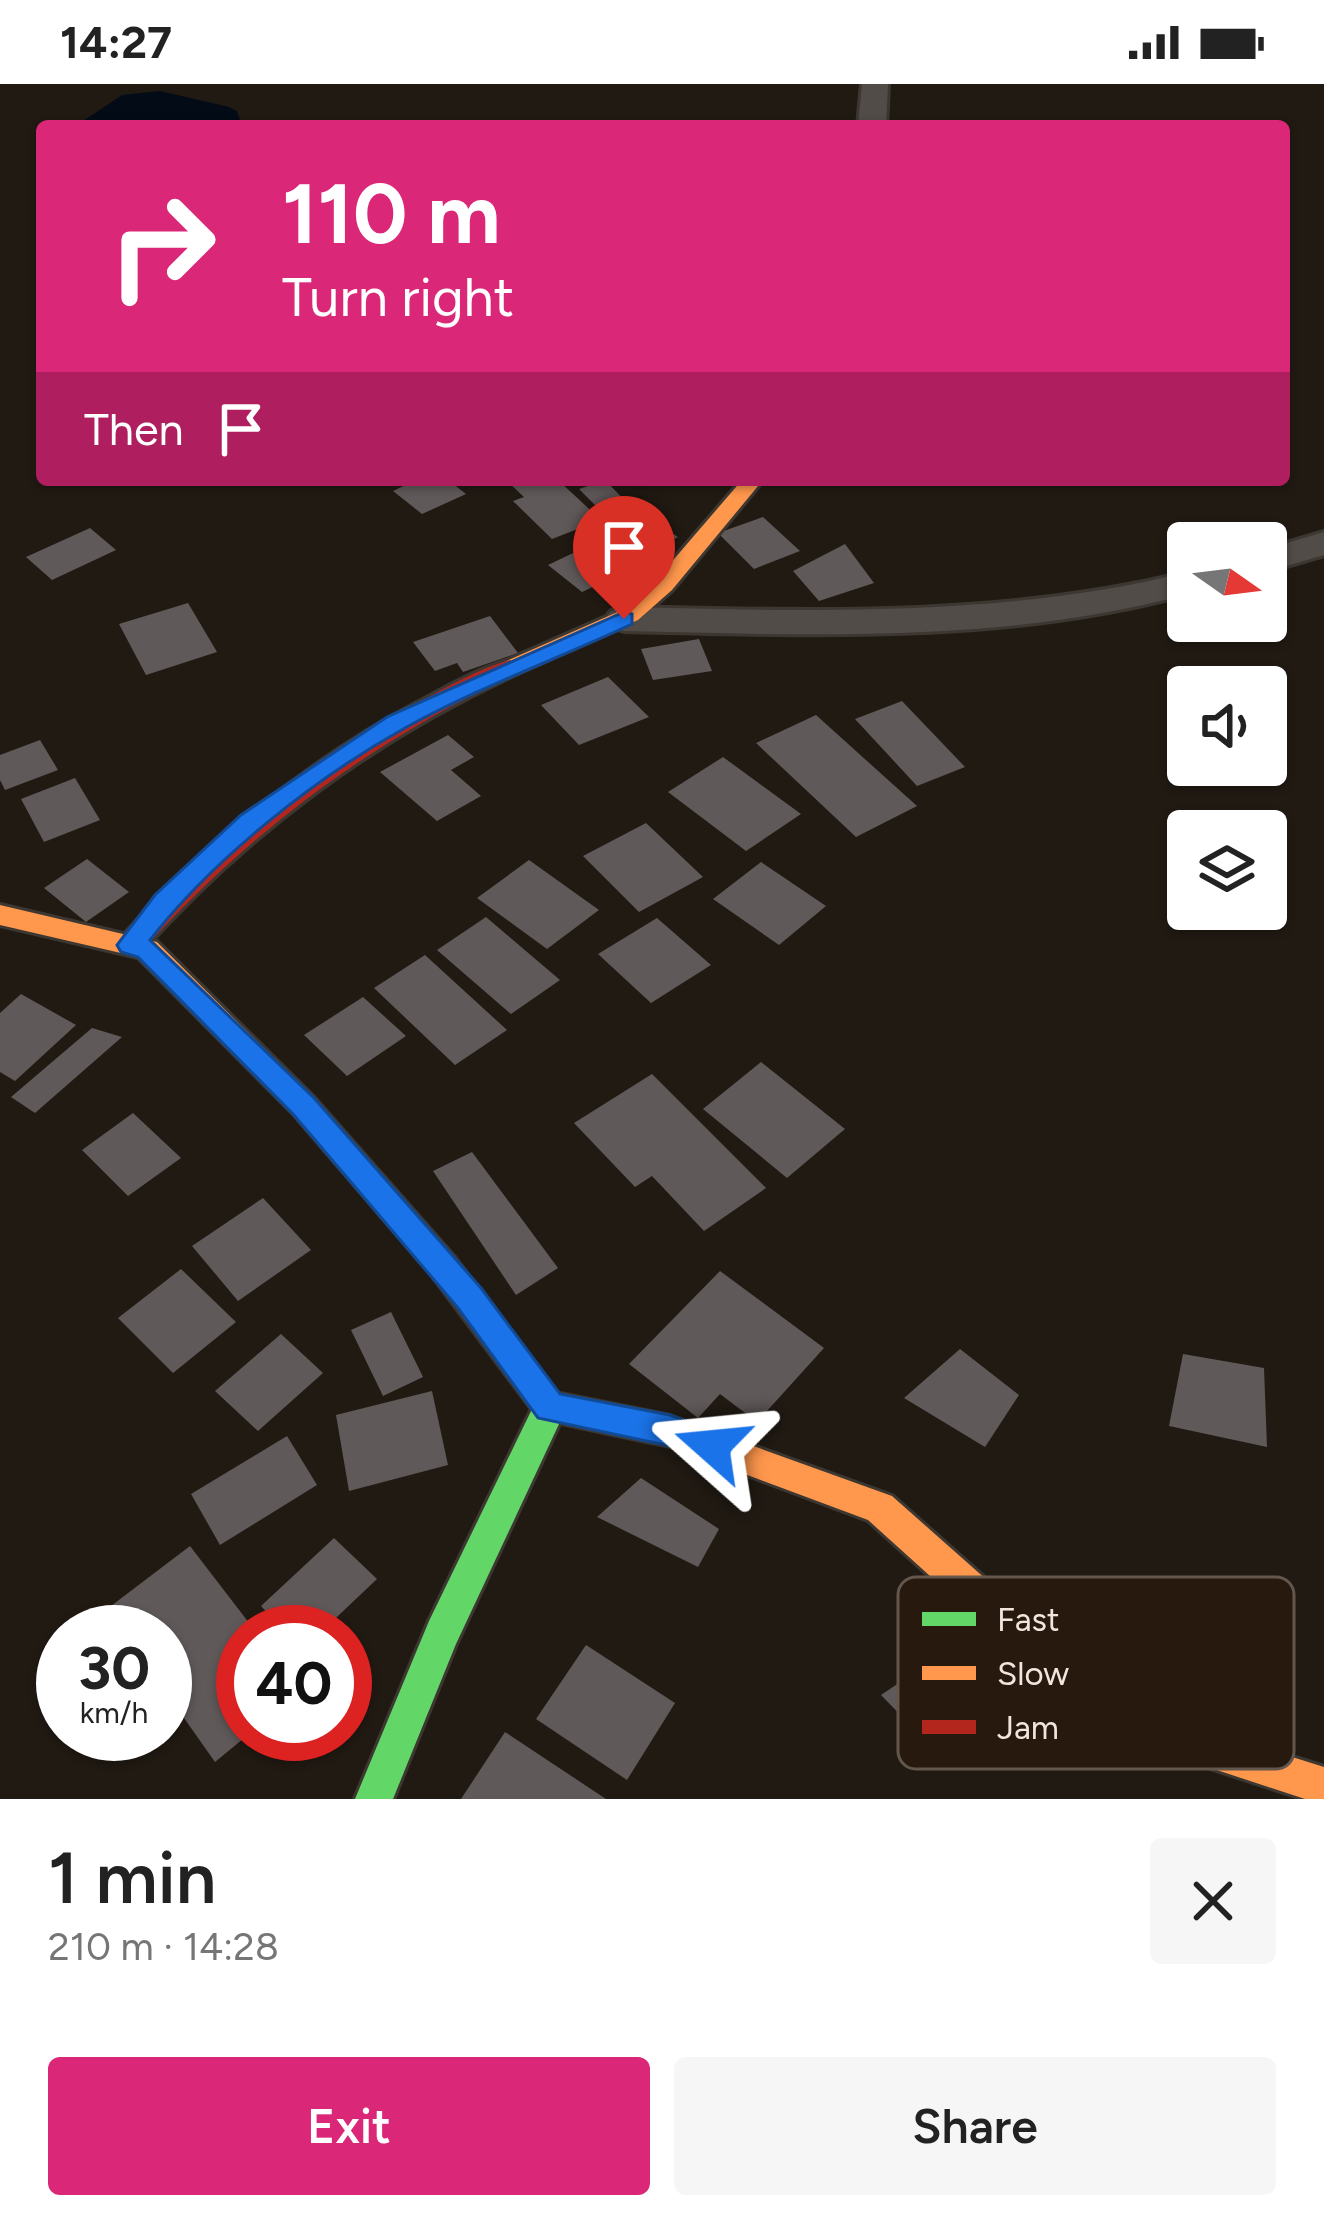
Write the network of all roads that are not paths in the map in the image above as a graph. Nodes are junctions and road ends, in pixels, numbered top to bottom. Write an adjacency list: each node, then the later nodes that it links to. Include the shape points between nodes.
1 (875, 84): 2 (street)
2 (872, 120)
3 (748, 486): 7 (street, via 653,598)
4 (1324, 543): 5 (street)
5 (1287, 554)
6 (1167, 588): 7 (street, via 1093,606 964,619)
7 (624, 619): 9 (street, via 396,723 250,821)
8 (0, 915): 9 (street)
9 (131, 945): 10 (street, via 147,949 304,1106 470,1298)
10 (550, 1407): 11 (street, via 670,1431 880,1508); 14 (street)
11 (957, 1577)
12 (1271, 1769): 13 (street)
13 (1324, 1786)
14 (374, 1799)

